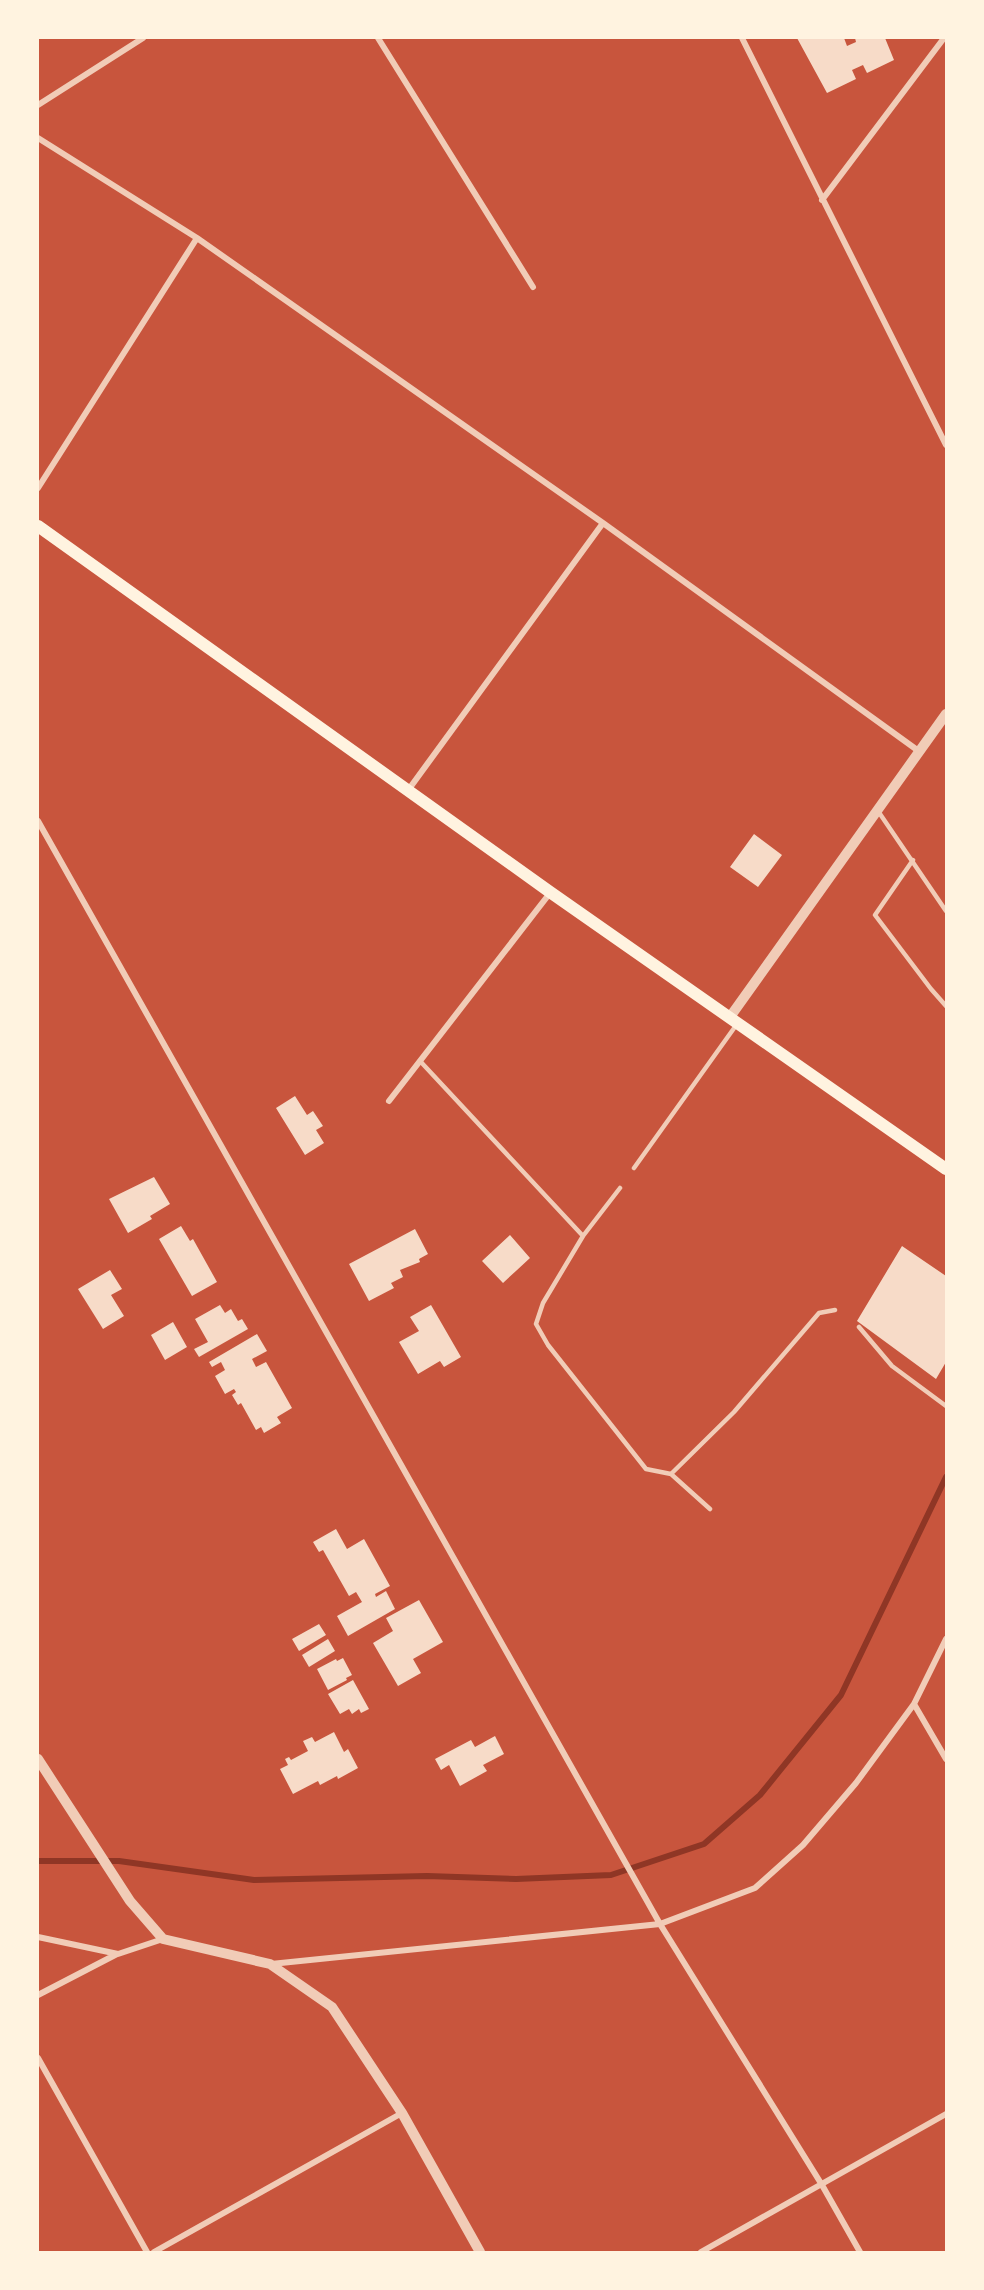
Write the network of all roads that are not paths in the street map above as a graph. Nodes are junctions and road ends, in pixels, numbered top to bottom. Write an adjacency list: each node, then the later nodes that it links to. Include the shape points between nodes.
1 (143, 38): 5 (street)
2 (378, 38): 9 (street)
3 (742, 38): 7 (street)
4 (944, 38): 7 (street)
5 (38, 105)
6 (38, 138): 8 (street)
7 (822, 200): 10 (street)
8 (196, 238): 11 (street); 12 (street)
9 (533, 286)
10 (946, 445)
11 (38, 488)
12 (603, 523): 15 (street); 16 (street)
13 (38, 526): 16 (main road)
14 (946, 714): 15 (street)
15 (921, 752): 17 (street)
16 (409, 789): 20 (main road)
17 (878, 811): 19 (lane); 23 (street)
18 (38, 821): 39 (street)
19 (913, 860): 21 (lane); 22 (lane, via 875,915)
20 (550, 892): 23 (main road); 24 (street)
21 (946, 911)
22 (946, 1006)
23 (734, 1020): 26 (lane); 27 (main road)
24 (420, 1061): 25 (street); 29 (lane)
25 (389, 1101)
26 (634, 1168)
27 (946, 1169)
28 (620, 1188): 29 (lane)
29 (583, 1236): 33 (lane, via 543,1303 536,1324 548,1345 646,1469)
30 (835, 1310): 33 (lane, via 819,1312 734,1412)
31 (859, 1327): 32 (lane, via 892,1366)
32 (946, 1406)
33 (671, 1474): 34 (lane)
34 (710, 1509)
35 (946, 1639): 36 (street)
36 (914, 1704): 38 (street); 39 (street, via 831,1814 781,1866 755,1888)
37 (38, 1759): 41 (street, via 130,1900)
38 (946, 1759)
39 (660, 1924): 43 (street); 48 (street)
40 (38, 1937): 42 (street)
41 (163, 1939): 42 (street); 43 (street)
42 (118, 1954): 44 (street)
43 (270, 1964): 46 (street, via 332,2007)
44 (38, 1995)
45 (38, 2058): 49 (street)
46 (402, 2114): 50 (street); 51 (street)
47 (946, 2114): 48 (street)
48 (822, 2185): 52 (street); 53 (street)
49 (147, 2253)
50 (154, 2253)
51 (480, 2253)
52 (700, 2253)
53 (860, 2253)

